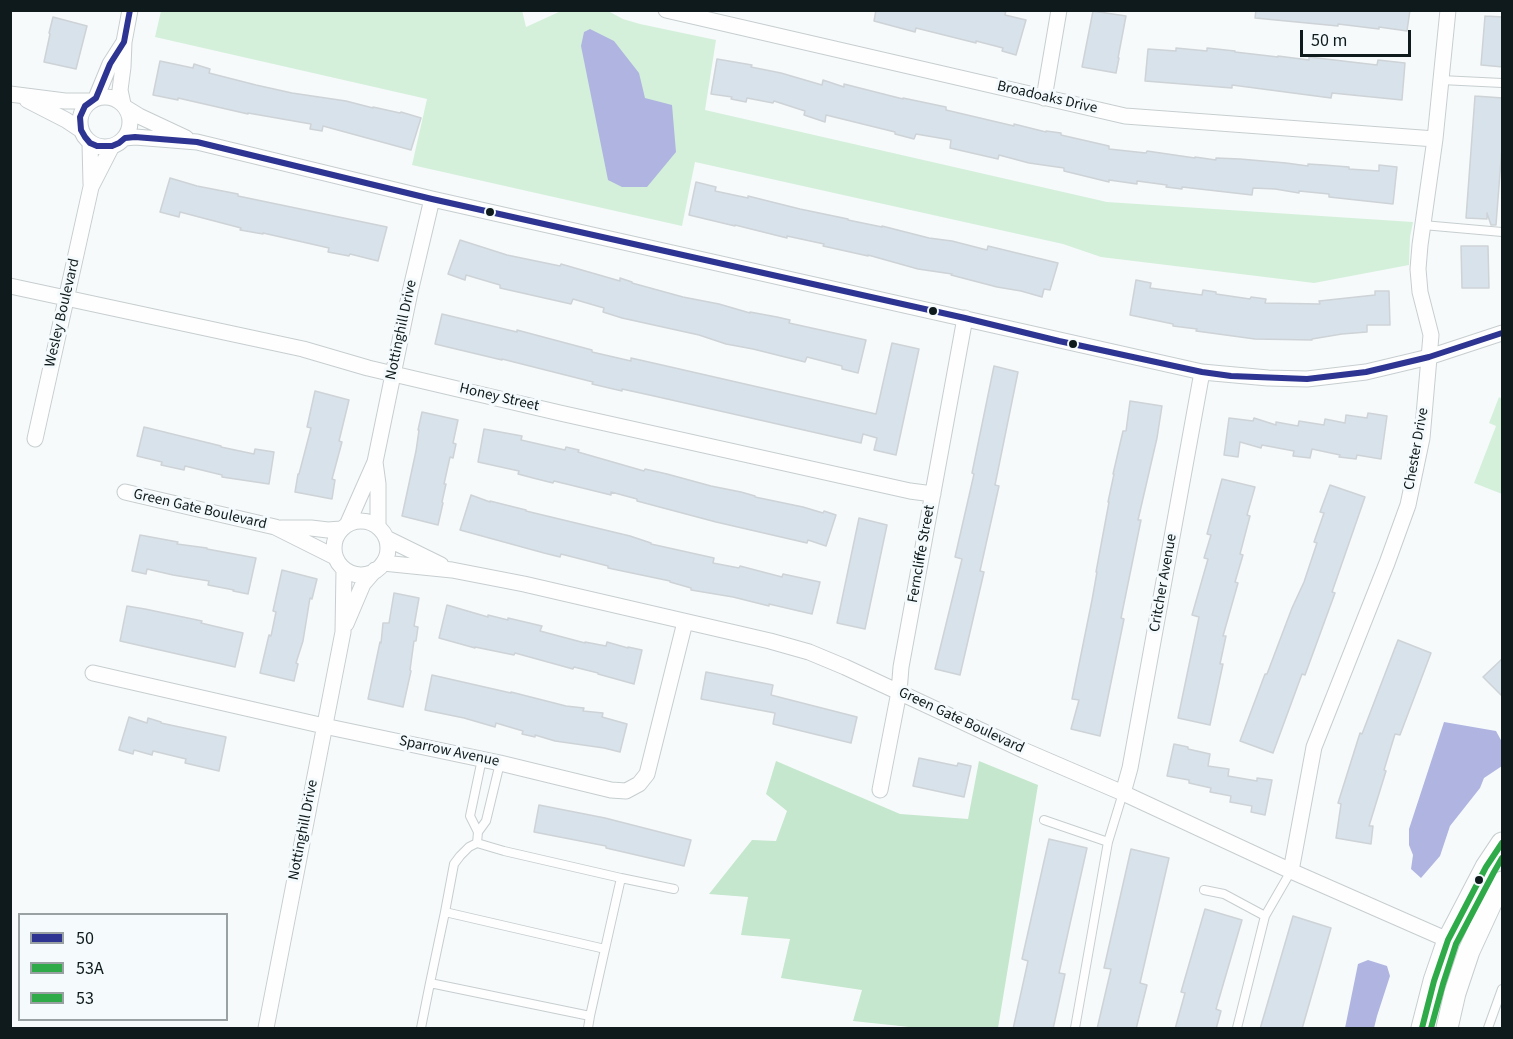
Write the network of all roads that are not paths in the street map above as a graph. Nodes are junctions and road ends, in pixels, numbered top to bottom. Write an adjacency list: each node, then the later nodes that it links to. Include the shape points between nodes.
1 (130, 10): 5 (street)
2 (666, 10): 9 (street, Broadoaks Drive)
3 (1059, 10): 9 (street)
4 (1448, 10): 6 (street, Chester Drive)
5 (124, 42): 10 (street); 11 (street, via 120,90)
6 (1441, 80): 7 (lane); 13 (street, Chester Drive)
7 (1503, 84)
8 (15, 95): 10 (street); 12 (street, via 66,120)
9 (1044, 98): 13 (street, Broadoaks Drive, via 1125,116)
10 (93, 100): 11 (street, via 110,97); 12 (street, via 82,111 80,124)
11 (124, 106): 14 (street, via 130,127); 15 (street)
12 (86, 136): 14 (street, via 97,146); 16 (street, Wesley Boulevard)
13 (1435, 139): 18 (street, Chester Drive)
14 (118, 142): 15 (street, via 135,137); 16 (street, Wesley Boulevard)
15 (197, 142): 17 (street)
16 (92, 187): 21 (street, Wesley Boulevard)
17 (432, 199): 22 (street); 26 (street, Nottinghill Drive)
18 (1423, 225): 19 (lane); 24 (street, Chester Drive, via 1418,269 1431,335)
19 (1503, 232)
20 (10, 286): 21 (street, Honey Street)
21 (66, 298): 26 (street, Honey Street, via 303,349); 27 (street, Wesley Boulevard)
22 (965, 318): 25 (street); 30 (street, Ferncliffe Street)
23 (1503, 333): 24 (street)
24 (1429, 357): 25 (street, via 1366,372 1307,379); 51 (street, Chester Drive, via 1422,438 1408,505 1314,747)
25 (1202, 372): 45 (street, Critcher Avenue)
26 (393, 374): 28 (street, Nottinghill Drive); 30 (street, Honey Street)
27 (35, 439)
28 (375, 462): 31 (street, Nottinghill Drive); 33 (street, Nottinghill Drive)
29 (125, 492): 32 (street, Green Gate Boulevard)
30 (933, 494): 40 (street, Ferncliffe Street)
31 (344, 526): 32 (street, Green Gate Boulevard, via 328,530); 33 (street, via 363,520); 34 (street, via 334,542)
32 (275, 527): 34 (street, Green Gate Boulevard)
33 (382, 533): 35 (street, via 387,551); 36 (street, Green Gate Boulevard)
34 (339, 563): 35 (street, via 359,575); 38 (street, Nottinghill Drive)
35 (379, 567): 36 (street, Green Gate Boulevard); 38 (street, Nottinghill Drive, via 363,584)
36 (452, 570): 37 (street, Green Gate Boulevard)
37 (685, 622): 40 (street, Green Gate Boulevard, via 809,652); 43 (street, Sparrow Avenue, via 647,774 639,784 626,791 611,790)
38 (343, 632): 41 (street, Nottinghill Drive)
39 (93, 673): 41 (street, Sparrow Avenue)
40 (899, 692): 44 (street, Ferncliffe Street); 45 (street, Green Gate Boulevard)
41 (324, 726): 42 (street, Sparrow Avenue); 63 (street, Nottinghill Drive)
42 (482, 759): 43 (street, Sparrow Avenue); 47 (lane, via 470,816)
43 (500, 763): 47 (lane, via 486,821)
44 (880, 790)
45 (1123, 793): 48 (lane); 51 (street, Green Gate Boulevard)
46 (1044, 820): 48 (lane)
47 (478, 832): 49 (lane)
48 (1108, 842): 66 (lane)
49 (477, 843): 52 (lane); 56 (lane, via 454,864)
50 (1503, 843): 58 (main road, via 1485,867)
51 (1291, 872): 57 (lane); 58 (street, Green Gate Boulevard)
52 (621, 878): 54 (lane); 59 (lane)
53 (1503, 882): 69 (main road, via 1469,951)
54 (674, 889)
55 (1204, 890): 57 (lane, via 1224,894)
56 (445, 912): 59 (lane); 60 (lane)
57 (1265, 916): 67 (lane)
58 (1448, 940): 68 (main road)
59 (605, 949): 62 (lane)
60 (430, 982): 62 (lane); 64 (lane)
61 (1503, 989): 70 (lane)
62 (590, 1016): 65 (lane)
63 (266, 1029)
64 (421, 1029)
65 (588, 1029)
66 (1075, 1029)
67 (1237, 1029)
68 (1422, 1029)
69 (1447, 1029)
70 (1488, 1029)

